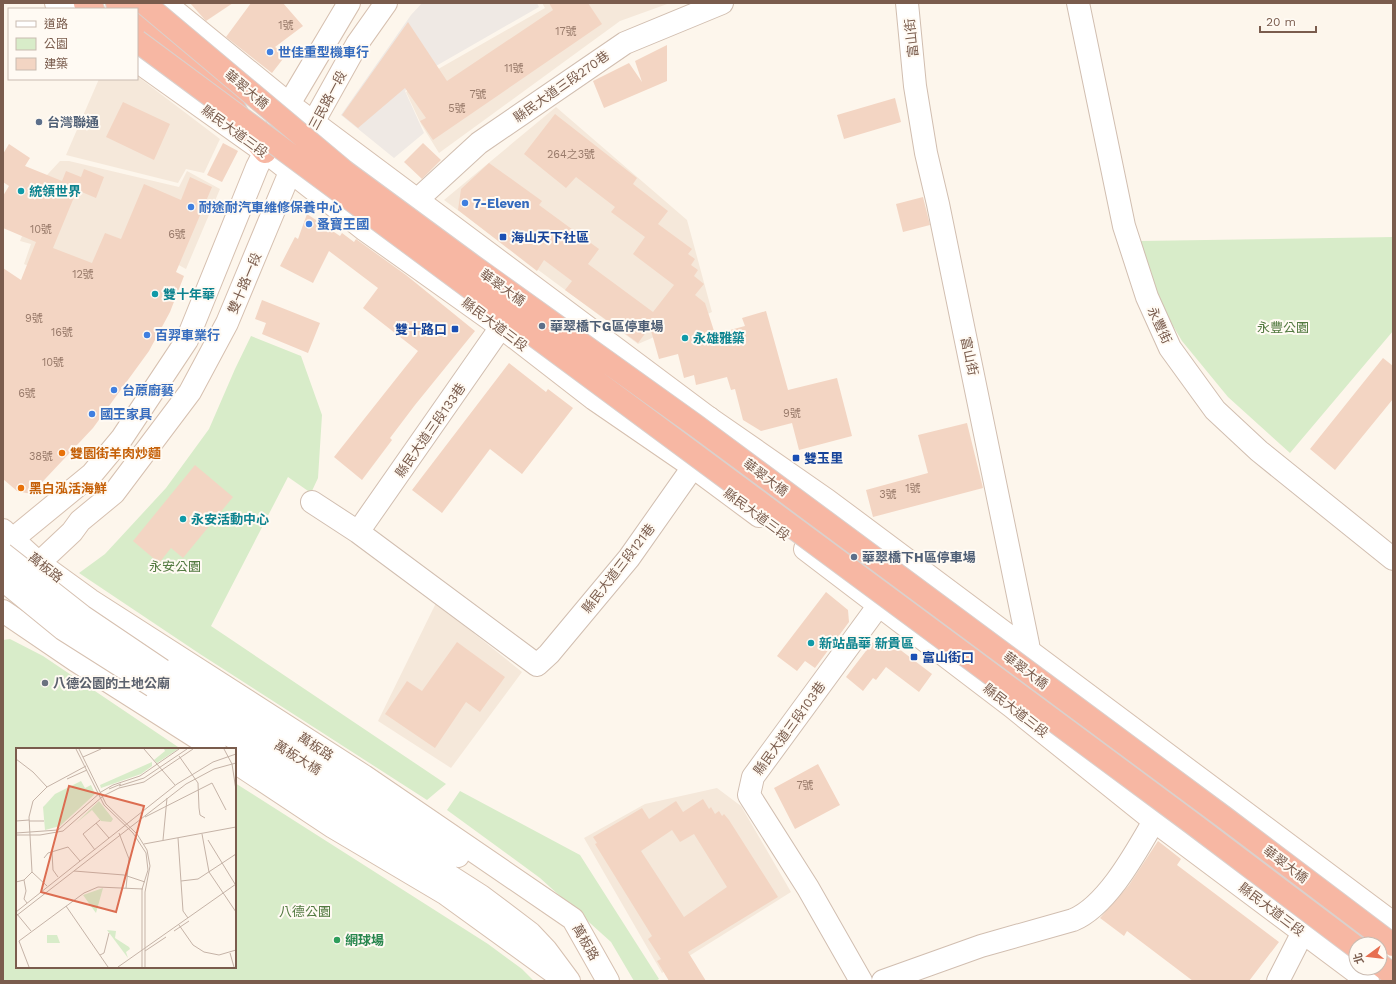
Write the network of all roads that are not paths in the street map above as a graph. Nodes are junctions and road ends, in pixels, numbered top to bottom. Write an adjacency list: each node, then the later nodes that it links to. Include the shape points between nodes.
1 (144, 3): 38 (highway, 華翠大橋, bridge, via 344,171 702,429)
2 (350, 3): 11 (street)
3 (386, 3): 12 (street, 三民路一段, via 357,44)
4 (722, 3): 15 (street, 縣民大道三段270巷, via 624,42 479,143)
5 (907, 3): 29 (street, 富山街, via 915,86 926,153)
6 (1078, 3): 23 (street, 永豐街, via 1124,226 1148,297 1170,348 1215,410 1260,451)
7 (167, 4): 11 (street)
8 (138, 19): 13 (highway, via 174,46 231,102 245,128)
9 (138, 42): 37 (highway, 華翠大橋, bridge)
10 (138, 62): 13 (street, 縣民大道三段)
11 (286, 111): 12 (street); 13 (street)
12 (311, 129): 14 (street, 雙十路一段); 15 (street)
13 (265, 152): 14 (street, 縣民大道三段); 22 (street, via 187,340 155,390 122,438 92,474)
14 (290, 172): 16 (street, 縣民大道三段); 24 (street, 雙十路一段, via 227,324 190,392 114,493)
15 (418, 200): 16 (street, 縣民大道三段270巷, via 411,213 399,226 386,234); 18 (street)
16 (365, 230): 17 (street, 縣民大道三段)
17 (501, 327): 19 (street, 縣民大道三段, via 594,399); 21 (street, 縣民大道三段133巷)
18 (709, 418): 19 (street, 縣民大道三段121巷); 29 (street, via 827,500)
19 (693, 467): 21 (street, 縣民大道三段121巷, via 629,558 537,665); 27 (street, 縣民大道三段)
20 (312, 502): 21 (street)
21 (358, 532)
22 (5, 542): 24 (street, 萬板路); 30 (street, 萬板大橋, bridge, via 82,616)
23 (1393, 559)
24 (39, 563): 26 (street, 雙十路一段); 39 (street, 萬板路, via 90,600 422,814 573,919)
25 (3, 580): 30 (street, 萬板大橋, bridge, via 63,629)
26 (3, 590)
27 (879, 605): 31 (street, 縣民大道三段); 42 (street, 縣民大道三段103巷, via 753,776 749,795 808,888)
28 (3, 612): 32 (street)
29 (1029, 652): 31 (street, 富山街); 35 (street)
30 (157, 678): 39 (street, 萬板大橋, via 232,716 470,864 542,914); 40 (street, 萬板大橋, via 481,896 530,933)
31 (1011, 706): 34 (street, 縣民大道三段)
32 (213, 748)
33 (236, 763): 40 (street, via 338,830 446,894 543,966)
34 (1154, 821): 36 (street, 縣民大道三段); 43 (street, via 1131,860 1099,902 1085,915 981,946)
35 (1393, 923)
36 (1303, 932): 44 (street); 45 (street, 縣民大道三段)
37 (1348, 941)
38 (1393, 945)
39 (594, 957): 41 (street, 萬板路)
40 (568, 981)
41 (608, 981)
42 (860, 981)
43 (883, 981)
44 (1278, 981)
45 (1368, 981)

